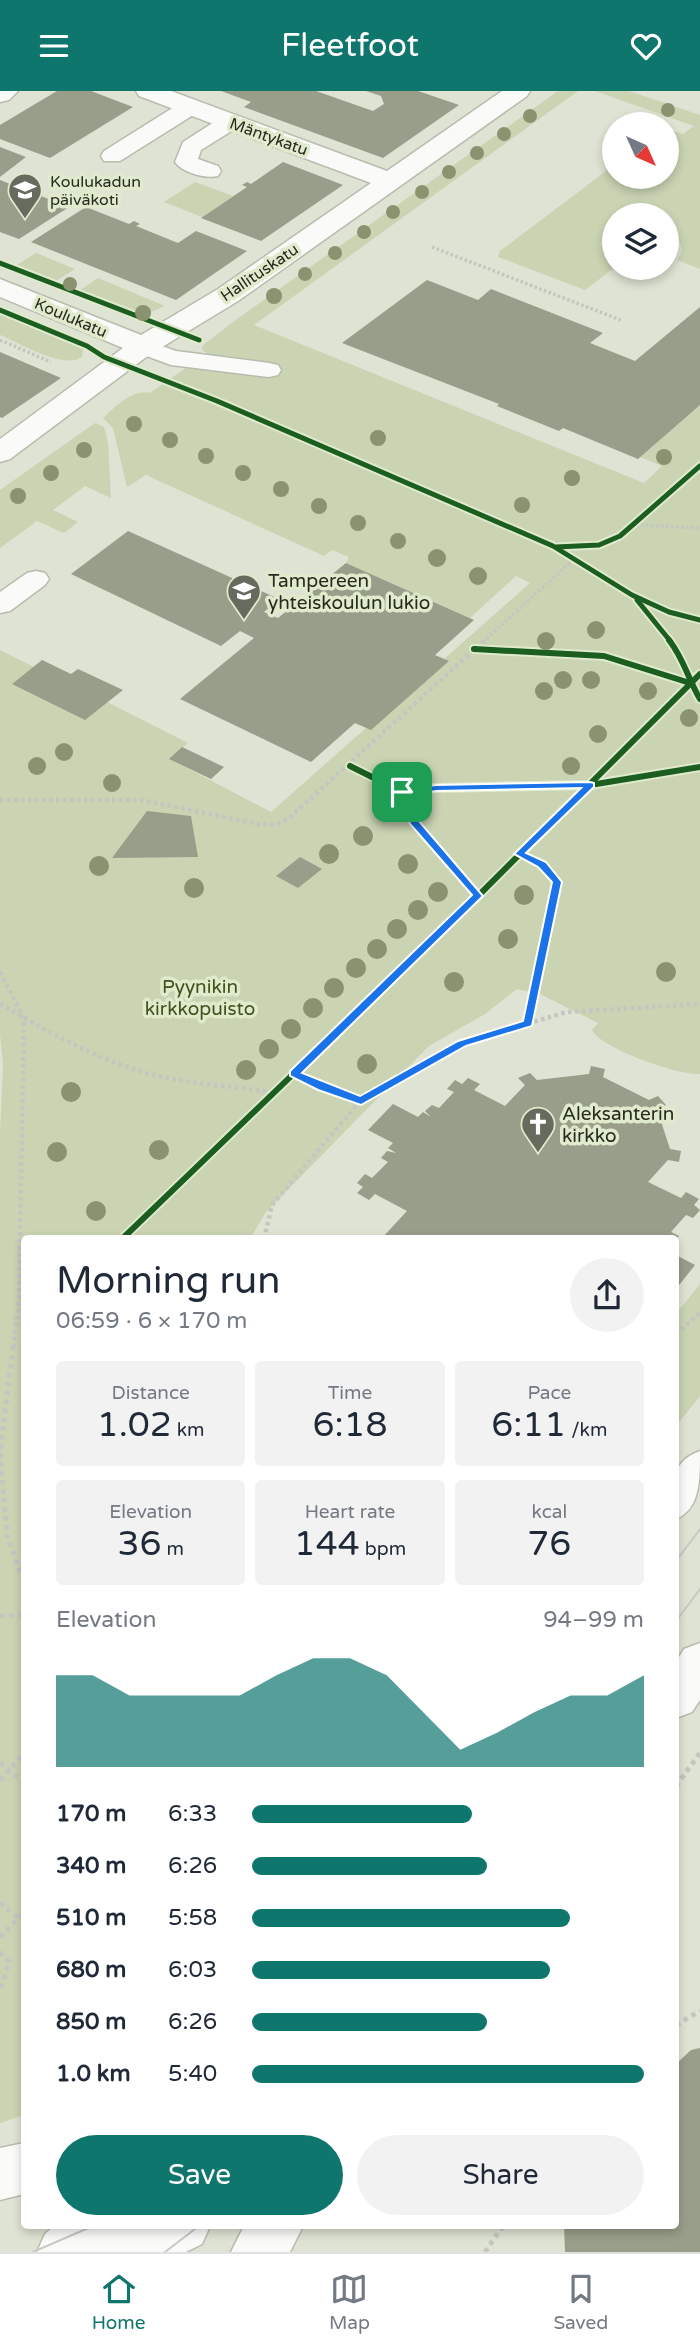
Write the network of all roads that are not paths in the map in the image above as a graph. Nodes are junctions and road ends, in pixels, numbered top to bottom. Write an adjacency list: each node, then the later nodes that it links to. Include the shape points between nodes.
1 (6, 91): 4 (street)
2 (148, 91): 5 (street, Mäntykatu)
3 (518, 91): 9 (street, Hallituskatu)
4 (0, 95)
5 (190, 107): 6 (street, Mäntykatu); 7 (lane)
6 (230, 122): 8 (lane, via 191,147 186,162); 9 (street, Mäntykatu)
7 (112, 156)
8 (210, 171)
9 (390, 181): 11 (street, Hallituskatu, via 228,295)
10 (0, 287): 11 (street, Koulukatu)
11 (142, 346): 12 (lane, via 171,358); 13 (street, Hallituskatu)
12 (269, 370)
13 (0, 453)
14 (36, 579): 15 (lane)
15 (0, 605)
16 (700, 1469): 17 (street)
17 (679, 1497)
18 (700, 1663): 19 (street)
19 (679, 1694)
20 (21, 2170): 21 (street)
21 (0, 2174)
22 (91, 2229): 25 (street)
23 (178, 2229): 26 (street)
24 (275, 2229): 27 (street)
25 (63, 2252)
26 (128, 2252)
27 (257, 2252)

